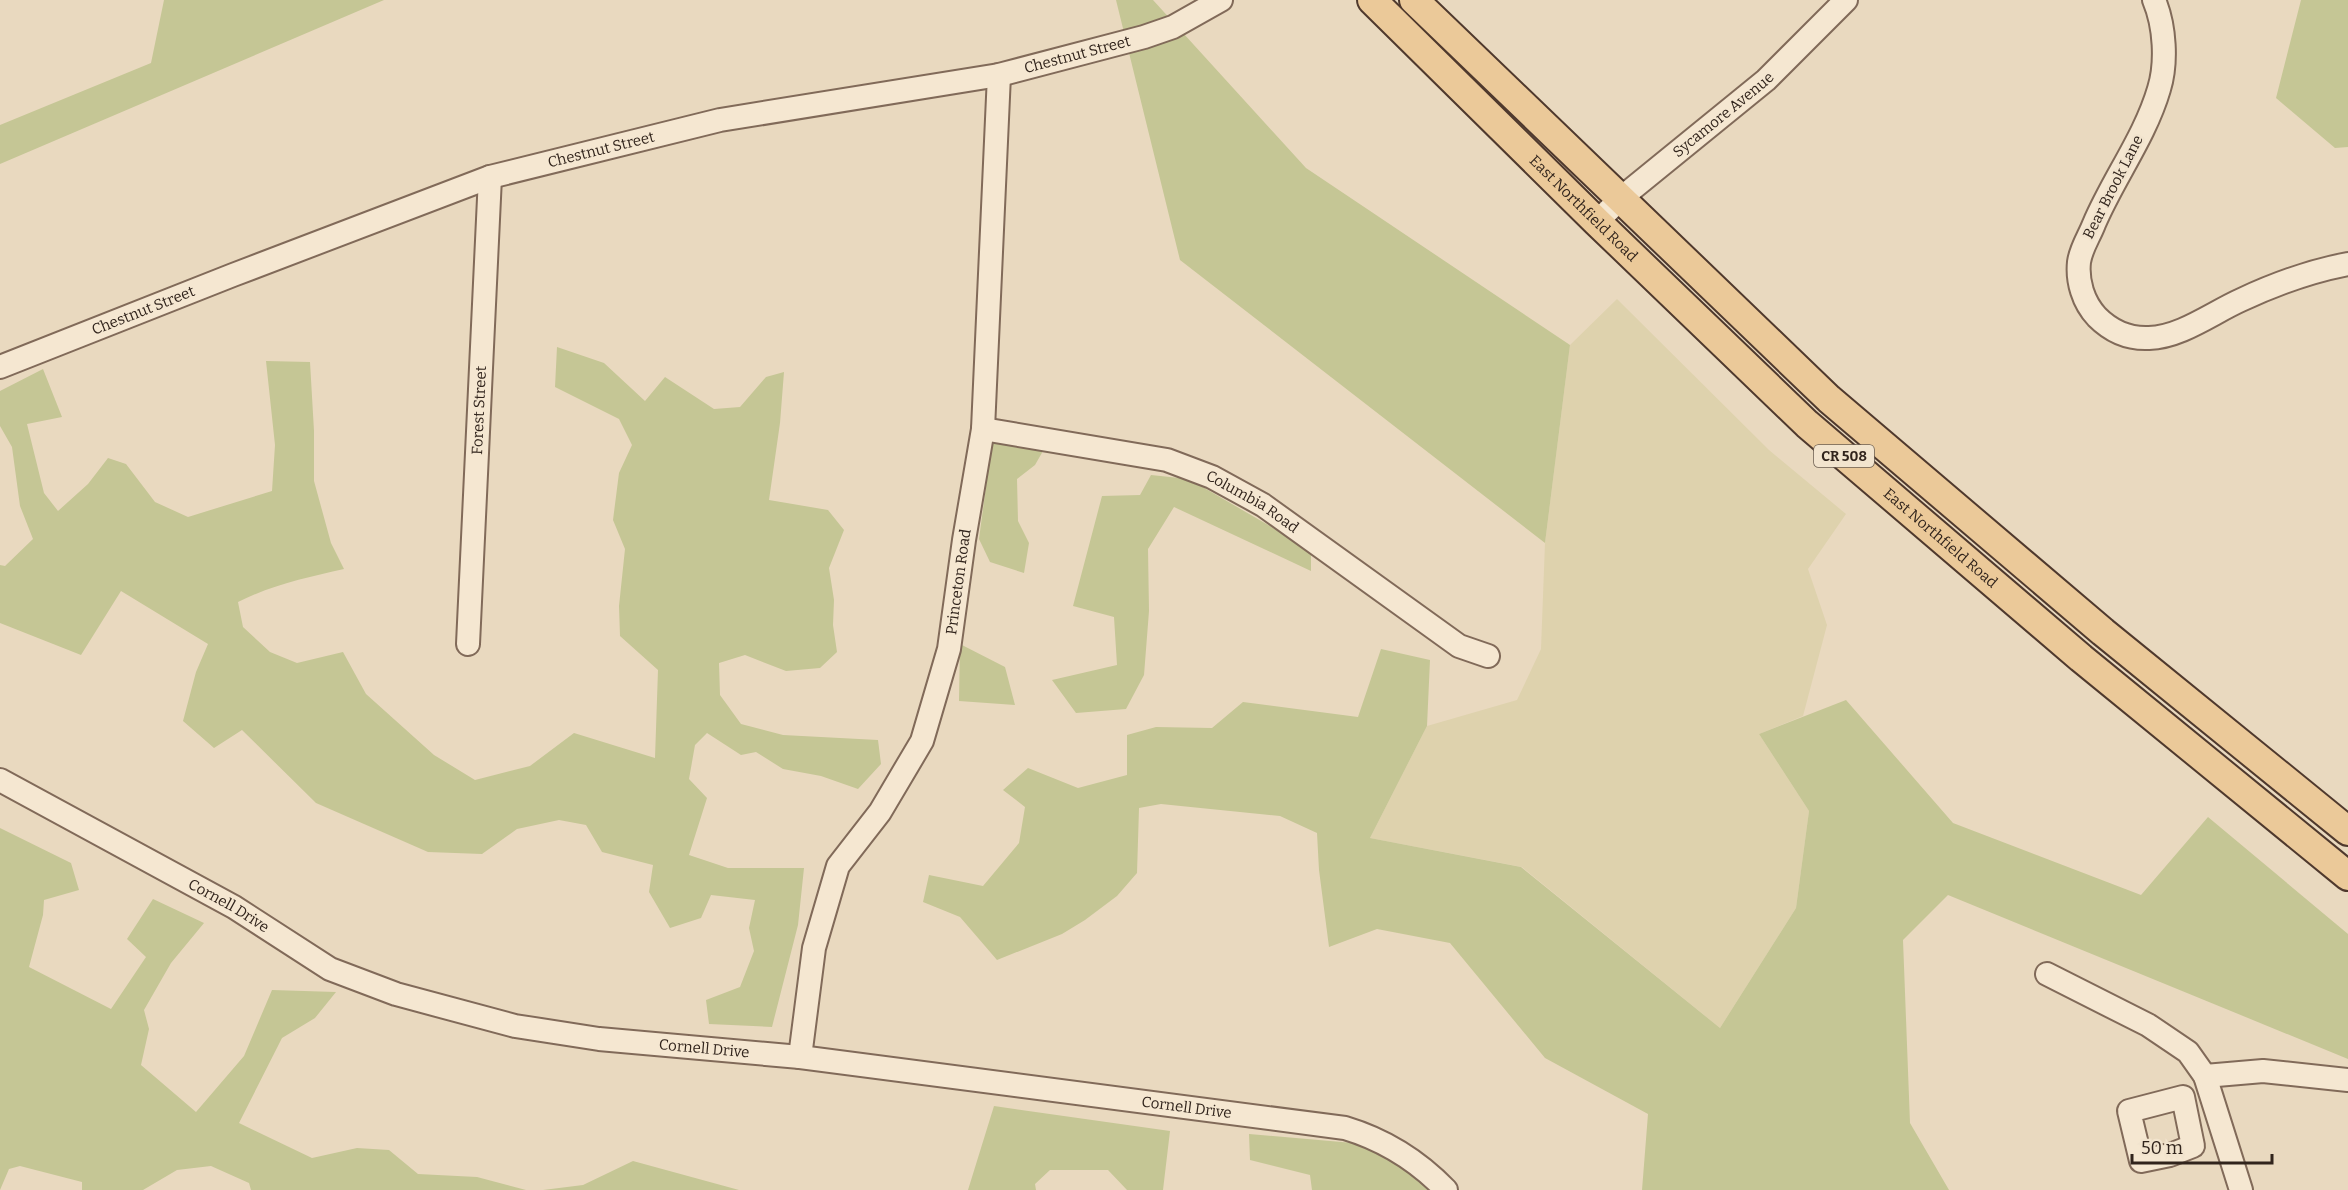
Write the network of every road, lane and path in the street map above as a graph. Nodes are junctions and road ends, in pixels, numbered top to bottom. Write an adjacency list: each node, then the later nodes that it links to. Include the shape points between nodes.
1 (1221, 0): 6 (street, Chestnut Street, via 1173,27 1144,37)
2 (1372, 0): 9 (main road, East Northfield Road / CR 508)
3 (1414, 0): 8 (main road, CR 508)
4 (1846, 0): 8 (street, Sycamore Avenue, via 1766,80)
5 (2154, 0): 10 (street, Bear Brook Lane, via 2162,29 2160,88 2104,200 2080,260 2081,288 2093,313 2115,331 2143,339 2157,338 2319,269)
6 (999, 75): 7 (street, Chestnut Street, via 720,120); 14 (street, Princeton Road)
7 (490, 177): 11 (street, Chestnut Street); 17 (street, Forest Street)
8 (1621, 198): 9 (street, Sycamore Avenue); 12 (main road, CR 508)
9 (1597, 222): 13 (main road, East Northfield Road / CR 508)
10 (2348, 264)
11 (0, 367)
12 (1829, 399): 13 (main road); 15 (main road, CR 508)
13 (1807, 424): 16 (main road, East Northfield Road / CR 508)
14 (983, 429): 18 (street, Columbia Road, via 1167,460 1212,477 1263,505 1459,646); 25 (street, Princeton Road, via 949,649 922,741 880,812 838,866 814,948)
15 (2043, 581): 16 (main road); 19 (main road, CR 508)
16 (2024, 609): 21 (main road, East Northfield Road / CR 508)
17 (468, 644)
18 (1488, 656)
19 (2266, 765): 21 (main road); 22 (main road, CR 508)
20 (0, 780): 25 (street, Cornell Drive, via 224,901 330,969 396,994 526,1028 599,1039)
21 (2245, 791): 23 (main road, East Northfield Road / CR 508)
22 (2348, 831)
23 (2348, 876)
24 (2047, 974): 27 (street, via 2148,1025 2188,1052)
25 (800, 1057): 31 (street, Cornell Drive, via 1345,1128 1400,1151)
26 (2348, 1080): 27 (street, via 2263,1071)
27 (2208, 1083): 28 (street); 29 (street)
28 (2183, 1097): 30 (street); 30 (street, via 2128,1111 2141,1161)
29 (2223, 1135): 30 (street); 32 (street)
30 (2193, 1146)
31 (1446, 1190)
32 (2241, 1190)

